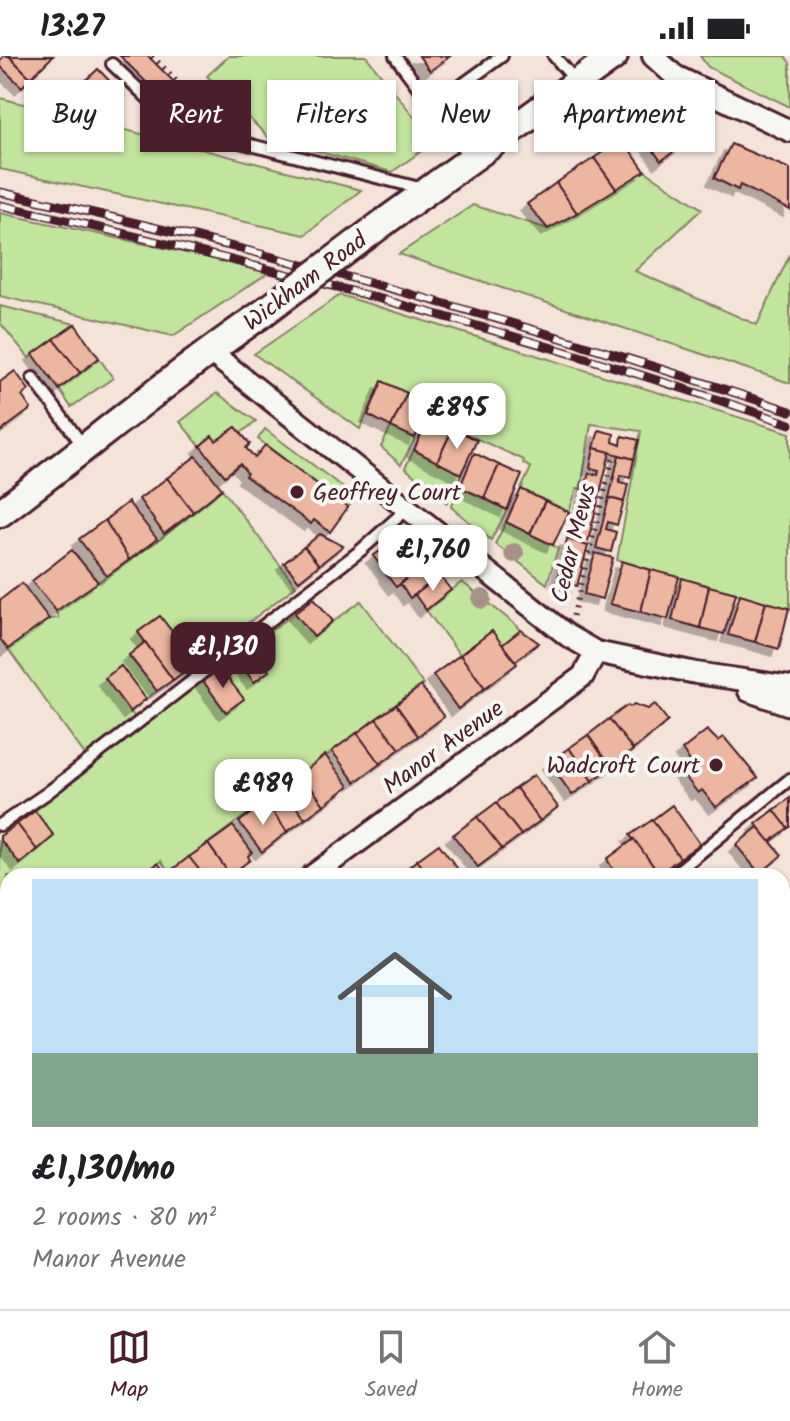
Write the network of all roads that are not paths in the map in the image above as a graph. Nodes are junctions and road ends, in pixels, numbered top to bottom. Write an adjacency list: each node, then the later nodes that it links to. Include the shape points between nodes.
1 (395, 56): 7 (lane)
2 (502, 56): 8 (lane)
3 (554, 56): 9 (lane)
4 (653, 56): 12 (street, via 675,76)
5 (601, 60): 10 (street, Wickham Road)
6 (112, 64): 15 (lane, via 177,126)
7 (413, 80)
8 (469, 80)
9 (574, 80)
10 (580, 80)
11 (534, 114): 14 (street, Wickham Road)
12 (790, 131)
13 (466, 152): 14 (lane)
14 (471, 159): 15 (street, Wickham Road)
15 (428, 190): 16 (street, Wickham Road, bridge)
16 (209, 351): 18 (street, Wickham Road); 19 (street)
17 (33, 378): 18 (lane)
18 (85, 449): 20 (street, Wickham Road)
19 (407, 509): 21 (street, via 568,636); 26 (lane)
20 (0, 513)
21 (596, 652): 22 (street); 27 (street, Manor Avenue, via 583,676)
22 (696, 673): 23 (street); 24 (street)
23 (790, 687)
24 (790, 705)
25 (790, 779): 28 (lane)
26 (0, 825)
27 (323, 868)
28 (682, 868)

